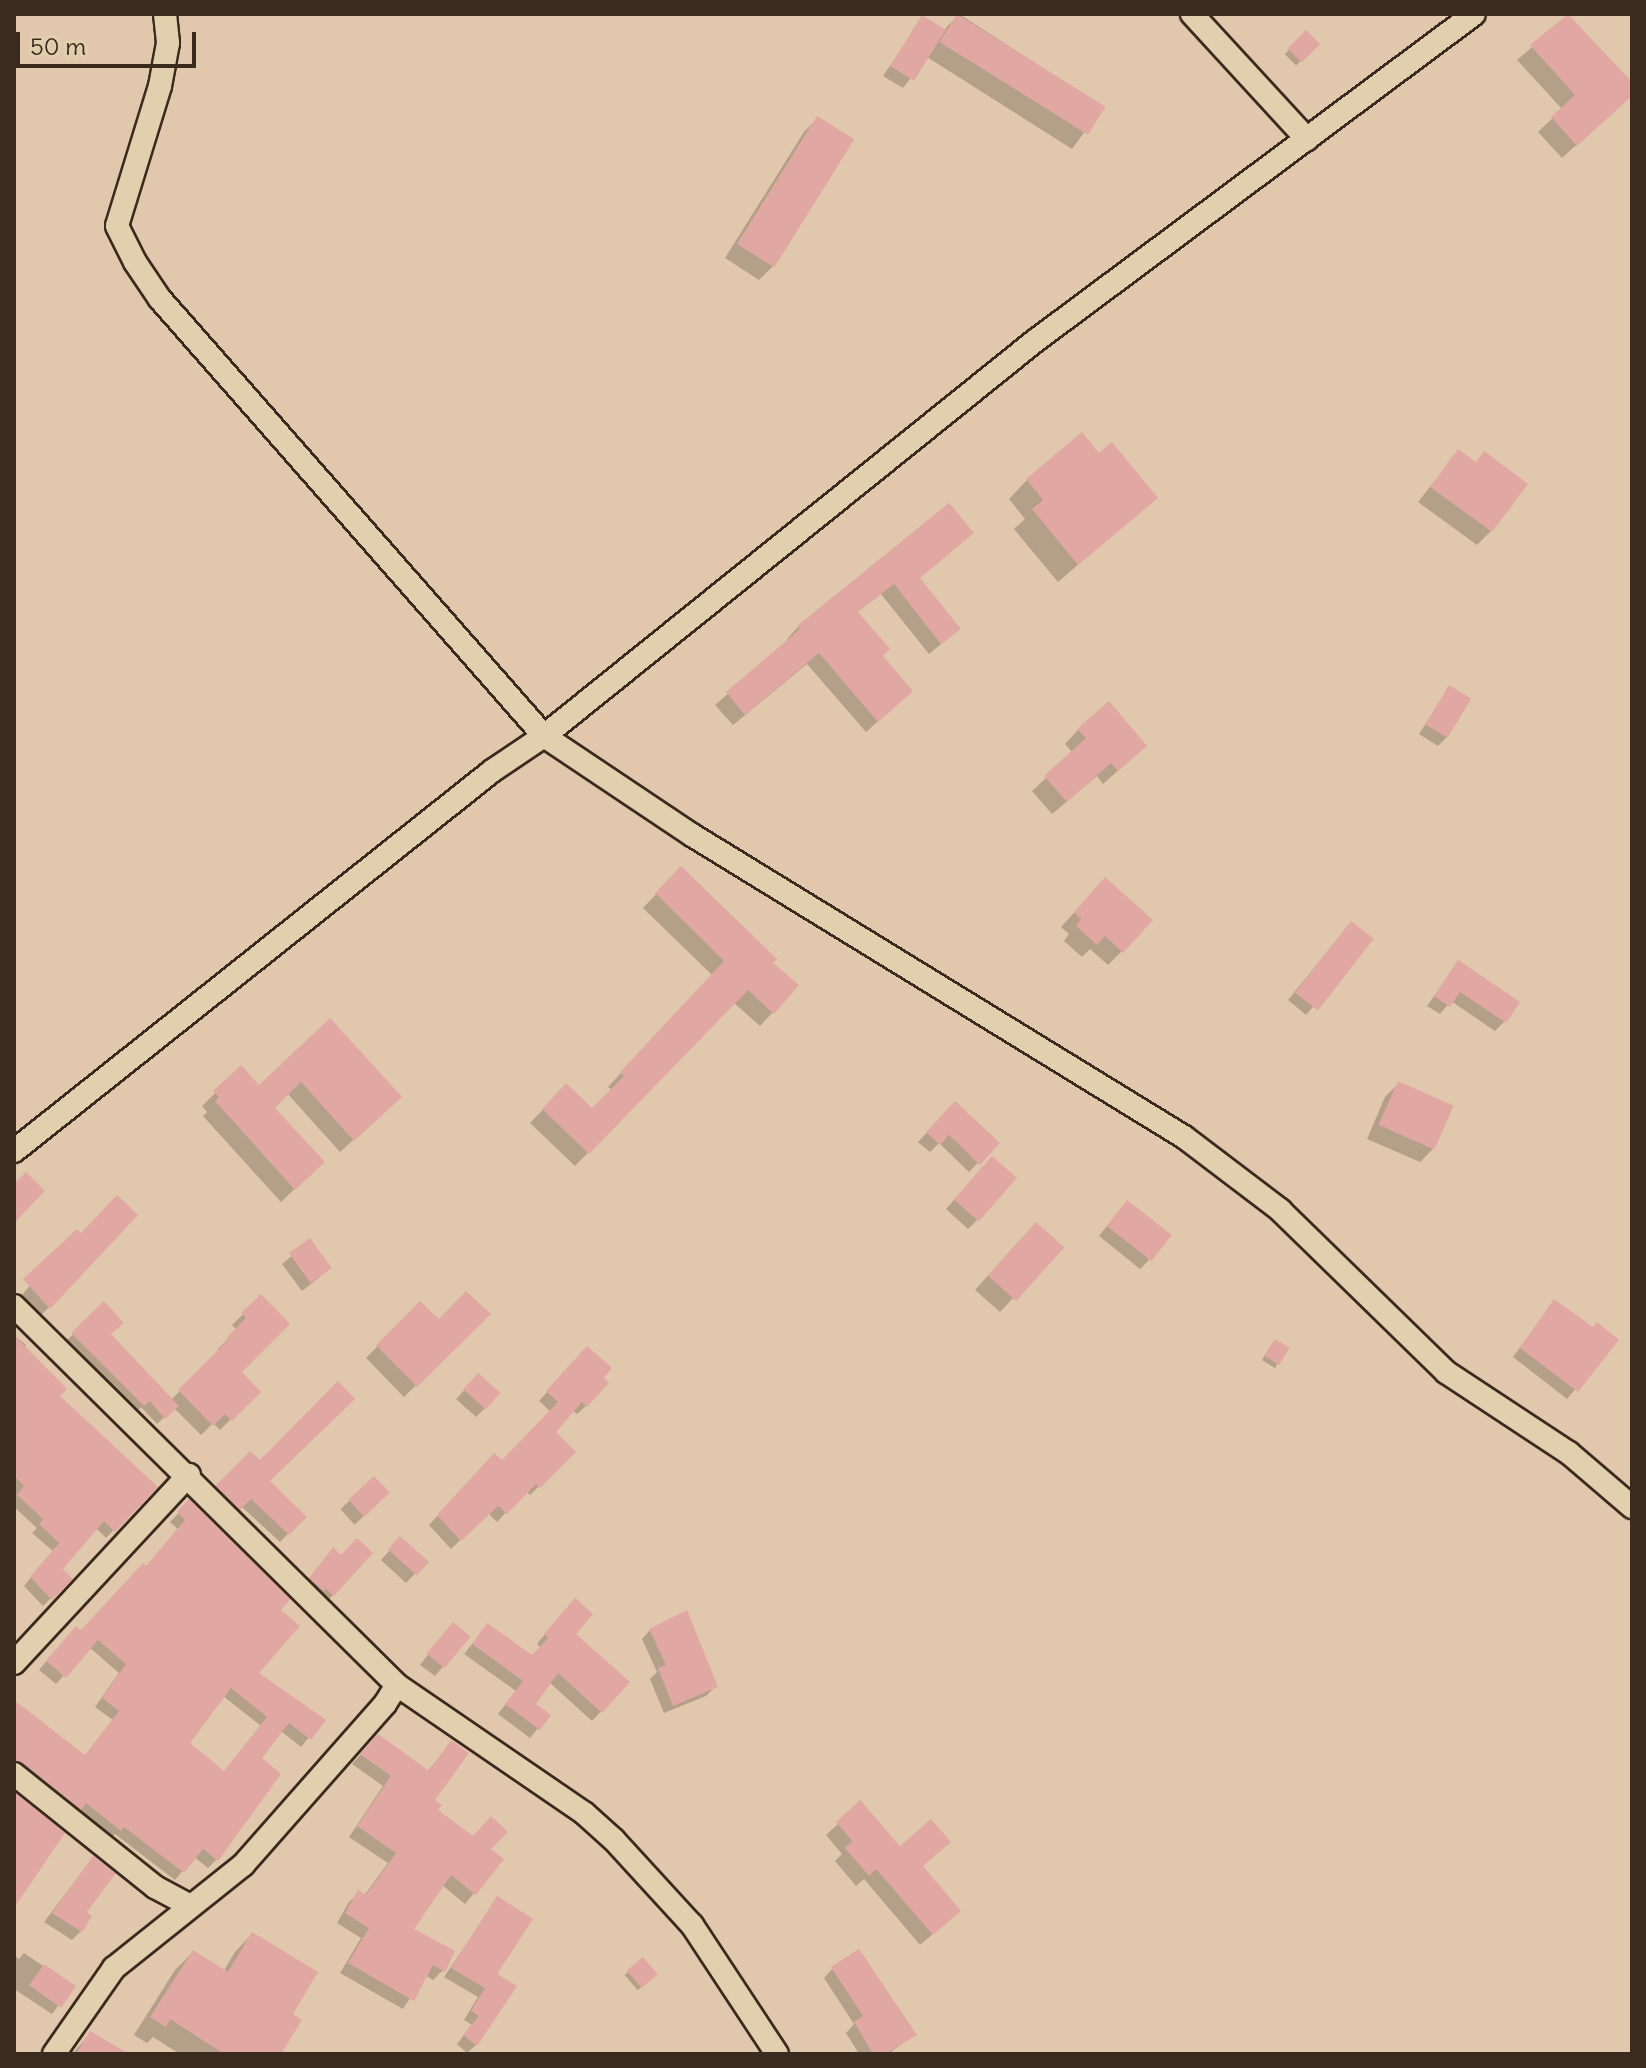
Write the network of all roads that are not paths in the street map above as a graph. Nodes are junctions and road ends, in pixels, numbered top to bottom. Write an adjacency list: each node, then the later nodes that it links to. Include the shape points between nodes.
1 (165, 14): 5 (street, via 168,43 160,86 117,226 135,262 160,299)
2 (1192, 14): 4 (street)
3 (1474, 14): 4 (street)
4 (1307, 139): 5 (street, via 1035,341)
5 (544, 736): 6 (street, via 480,781); 9 (street, via 692,835 1184,1137 1280,1210 1446,1372 1569,1453)
6 (14, 1151)
7 (14, 1306): 8 (street)
8 (189, 1475): 10 (street); 11 (street)
9 (1632, 1507)
10 (14, 1663)
11 (397, 1685): 13 (street, via 243,1865); 15 (street, via 584,1813 614,1840 692,1925)
12 (14, 1774): 13 (street, via 155,1887)
13 (189, 1905): 14 (street, via 114,1968)
14 (54, 2054)
15 (777, 2054)

